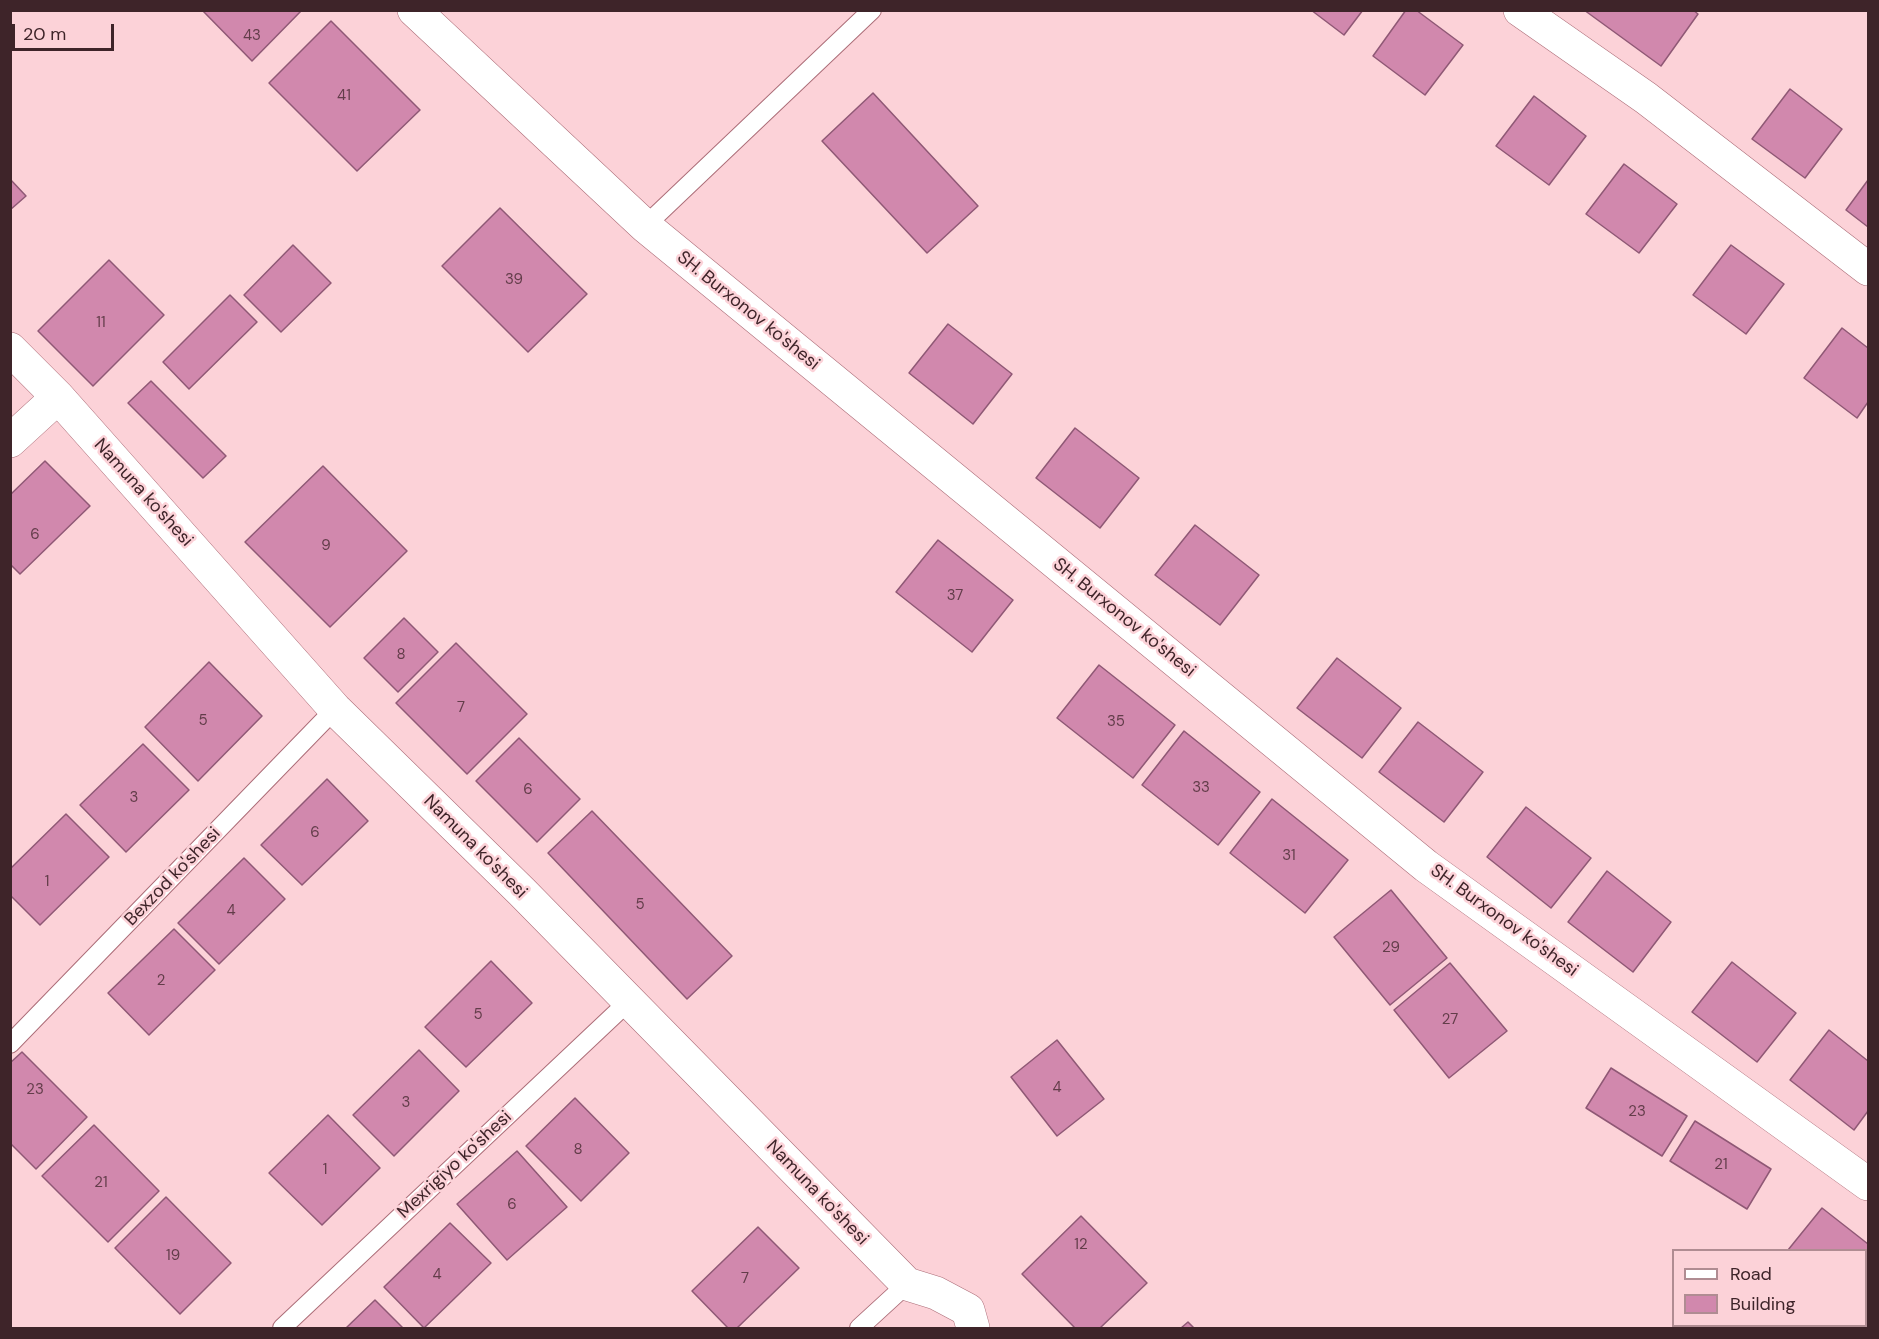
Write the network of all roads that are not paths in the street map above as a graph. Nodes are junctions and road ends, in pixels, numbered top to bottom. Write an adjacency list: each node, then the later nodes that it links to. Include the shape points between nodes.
1 (414, 10): 4 (street, SH. Burxonov ko'shesi)
2 (872, 10): 4 (lane)
3 (1520, 10): 5 (street, via 1646,98)
4 (645, 226): 12 (street, SH. Burxonov ko'shesi, via 1426,866)
5 (1869, 269)
6 (10, 349): 7 (street, Namuna ko'shesi)
7 (58, 397): 8 (street); 9 (street, Namuna ko'shesi)
8 (10, 441)
9 (336, 709): 10 (street, Namuna ko'shesi); 11 (lane, Bexzod ko'shesi)
10 (629, 1001): 13 (street, Namuna ko'shesi); 15 (lane, Mexrigiyo ko'shesi)
11 (10, 1044)
12 (1869, 1184)
13 (907, 1284): 14 (street, Namuna ko'shesi, via 936,1293); 16 (lane)
14 (970, 1319)
15 (282, 1329)
16 (859, 1329)

